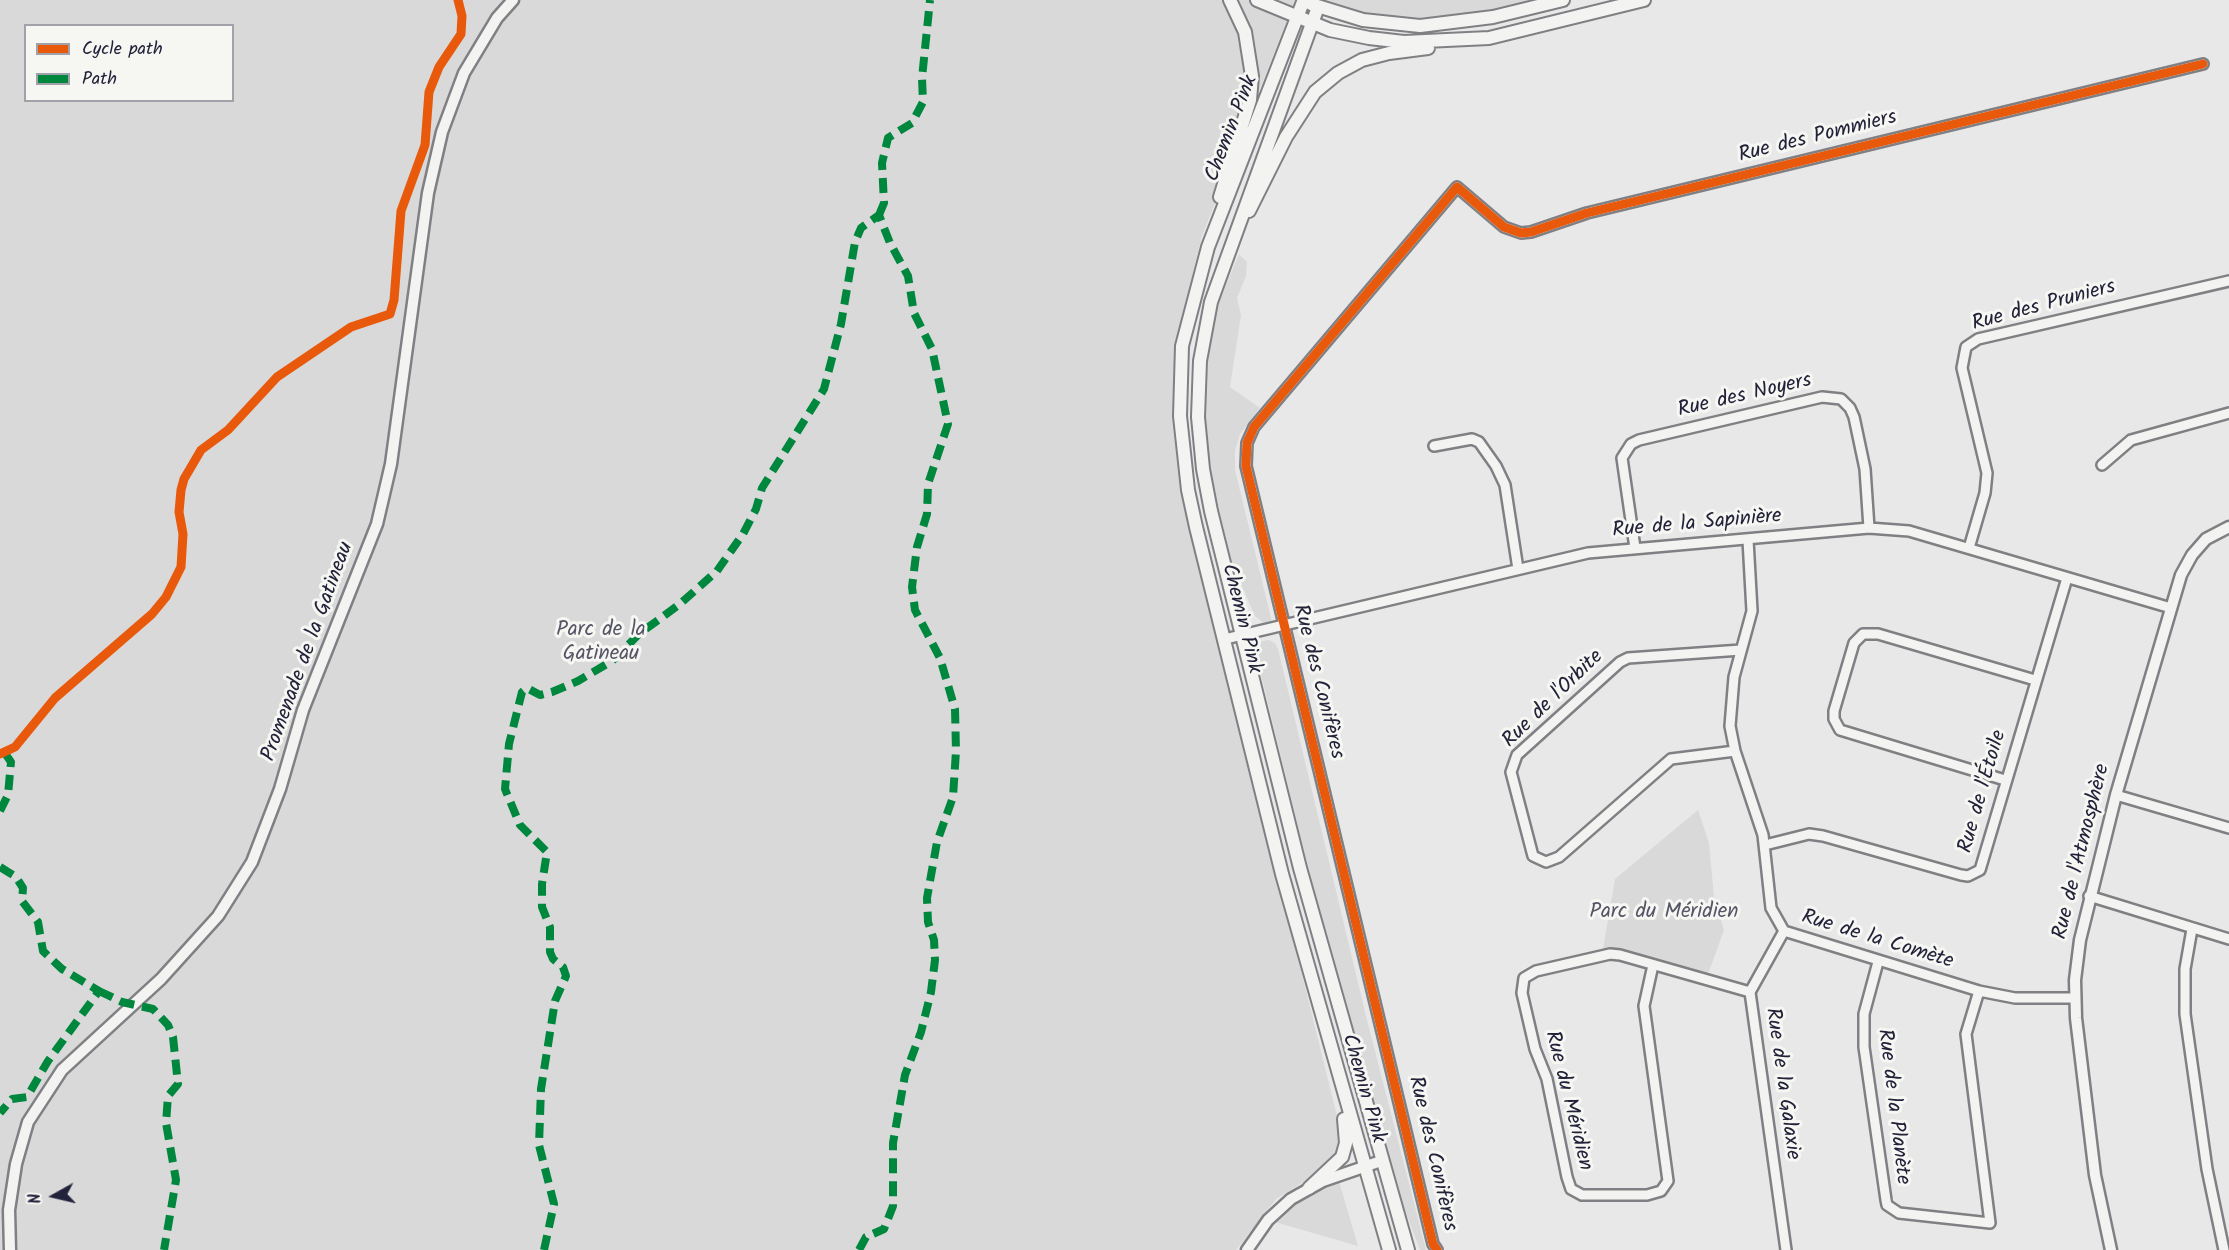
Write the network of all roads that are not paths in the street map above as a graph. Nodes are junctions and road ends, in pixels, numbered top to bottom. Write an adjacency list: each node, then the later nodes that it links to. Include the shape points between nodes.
1 (513, 0): 50 (street, Promenade de la Gatineau, via 497,18 464,73 442,132 428,193 391,464 377,524 303,710 280,789 252,862 218,916 160,979 62,1070 28,1122 9,1210)
2 (1230, 0): 14 (main road, via 1245,32 1252,76 1250,100)
3 (1257, 0): 8 (main road)
4 (1563, 0): 7 (main road, via 1493,17 1420,26 1363,20)
5 (1644, 0): 10 (main road)
6 (1301, 1): 7 (main road); 8 (main road, Chemin Pink)
7 (1318, 7): 9 (main road, Chemin Pink)
8 (1297, 18): 9 (main road); 14 (main road, Chemin Pink)
9 (1312, 23): 10 (main road, via 1385,40); 13 (main road, Chemin Pink)
10 (1490, 38): 13 (main road, via 1381,55 1362,60 1329,79 1303,107)
11 (2203, 64): 12 (street, Rue des Pommiers, via 1587,213 1531,232 1504,227)
12 (1457, 187): 27 (street, Rue des Conifères, via 1250,436 1246,466)
13 (1229, 246): 28 (main road, Chemin Pink, via 1207,319 1200,361 1198,417 1206,487)
14 (1208, 247): 29 (main road, Chemin Pink, via 1182,346 1180,416 1188,490)
15 (2229, 281): 23 (street, Rue des Pruniers, via 1978,339 1966,347 1962,368 1986,473)
16 (2229, 413): 18 (street, via 2131,440)
17 (1434, 446): 24 (street, via 1472,439 1479,442 1496,466 1505,485)
18 (2102, 465)
19 (2229, 527): 26 (street, Rue de l'Atmosphère, via 2206,539 2192,555)
20 (1869, 528): 21 (street, Rue de la Sapinière); 22 (street, Rue des Noyers, via 1866,477 1854,417 1840,399 1822,397 1631,444 1622,458); 23 (street, Rue de la Sapinière, via 1909,531)
21 (1748, 540): 22 (street, Rue de la Sapinière); 30 (street, Rue de la Comète, via 1753,602)
22 (1635, 548): 24 (street, Rue de la Sapinière, via 1588,553)
23 (1969, 548): 25 (street, Rue de la Sapinière)
24 (1518, 569): 27 (street, Rue de la Sapinière)
25 (2067, 578): 26 (street, Rue de la Sapinière); 31 (street, Rue de l'Étoile)
26 (2171, 608): 34 (street, Rue de l'Atmosphère)
27 (1284, 624): 28 (street, Rue de la Sapinière); 54 (street, Rue des Conifères)
28 (1242, 635): 29 (street, Rue de la Sapinière); 47 (main road, Chemin Pink, via 1303,879)
29 (1225, 639): 43 (main road, Chemin Pink)
30 (1741, 650): 32 (street, Rue de la Comète, via 1730,700); 32 (street, Rue de l'Orbite, via 1628,658 1517,755 1511,772 1533,856 1546,862 1559,857 1671,759)
31 (2035, 681): 33 (street, Rue de l'Étoile); 33 (street, via 1878,634 1863,634 1854,644 1834,711 1840,730)
32 (1735, 751): 36 (street, Rue de la Comète)
33 (2005, 780): 36 (street, Rue de l'Étoile, via 1983,864 1968,876 1823,836 1809,834)
34 (2116, 795): 35 (street); 37 (street, Rue de l'Atmosphère)
35 (2229, 828)
36 (1765, 845): 39 (street, Rue de la Comète, via 1769,899)
37 (2089, 896): 38 (street); 46 (street, Rue de l'Atmosphère)
38 (2192, 929): 40 (street); 57 (street, via 2185,969 2185,1014 2207,1169)
39 (1784, 931): 41 (street, Rue de la Comète); 45 (street, Rue de la Galaxie)
40 (2229, 939)
41 (1878, 962): 44 (street, Rue de la Comète); 44 (street, Rue de la Planète, via 1864,1014 1864,1047 1887,1205 1899,1213 1990,1223 1966,1034)
42 (1653, 965): 42 (street, Rue du Méridien, via 1620,955 1602,955 1536,970 1521,985 1535,1049 1547,1079 1567,1177 1571,1189 1582,1195 1647,1195 1661,1191 1668,1181 1644,1006); 45 (street, Rue du Méridien)
43 (1307, 966): 48 (main road, Chemin Pink); 49 (main road, via 1346,1134 1342,1157)
44 (1979, 991): 46 (street, Rue de la Comète, via 2015,998)
45 (1750, 992): 55 (street, Rue de la Galaxie)
46 (2074, 998): 56 (street, Rue de l'Atmosphère, via 2095,1175)
47 (1381, 1161): 48 (street); 53 (main road, Chemin Pink)
48 (1363, 1166): 49 (street); 52 (main road, Chemin Pink)
49 (1309, 1188): 51 (street, via 1282,1205)
50 (10, 1250)
51 (1247, 1250)
52 (1389, 1250)
53 (1408, 1250)
54 (1437, 1250)
55 (1786, 1250)
56 (2110, 1250)
57 (2224, 1250)

